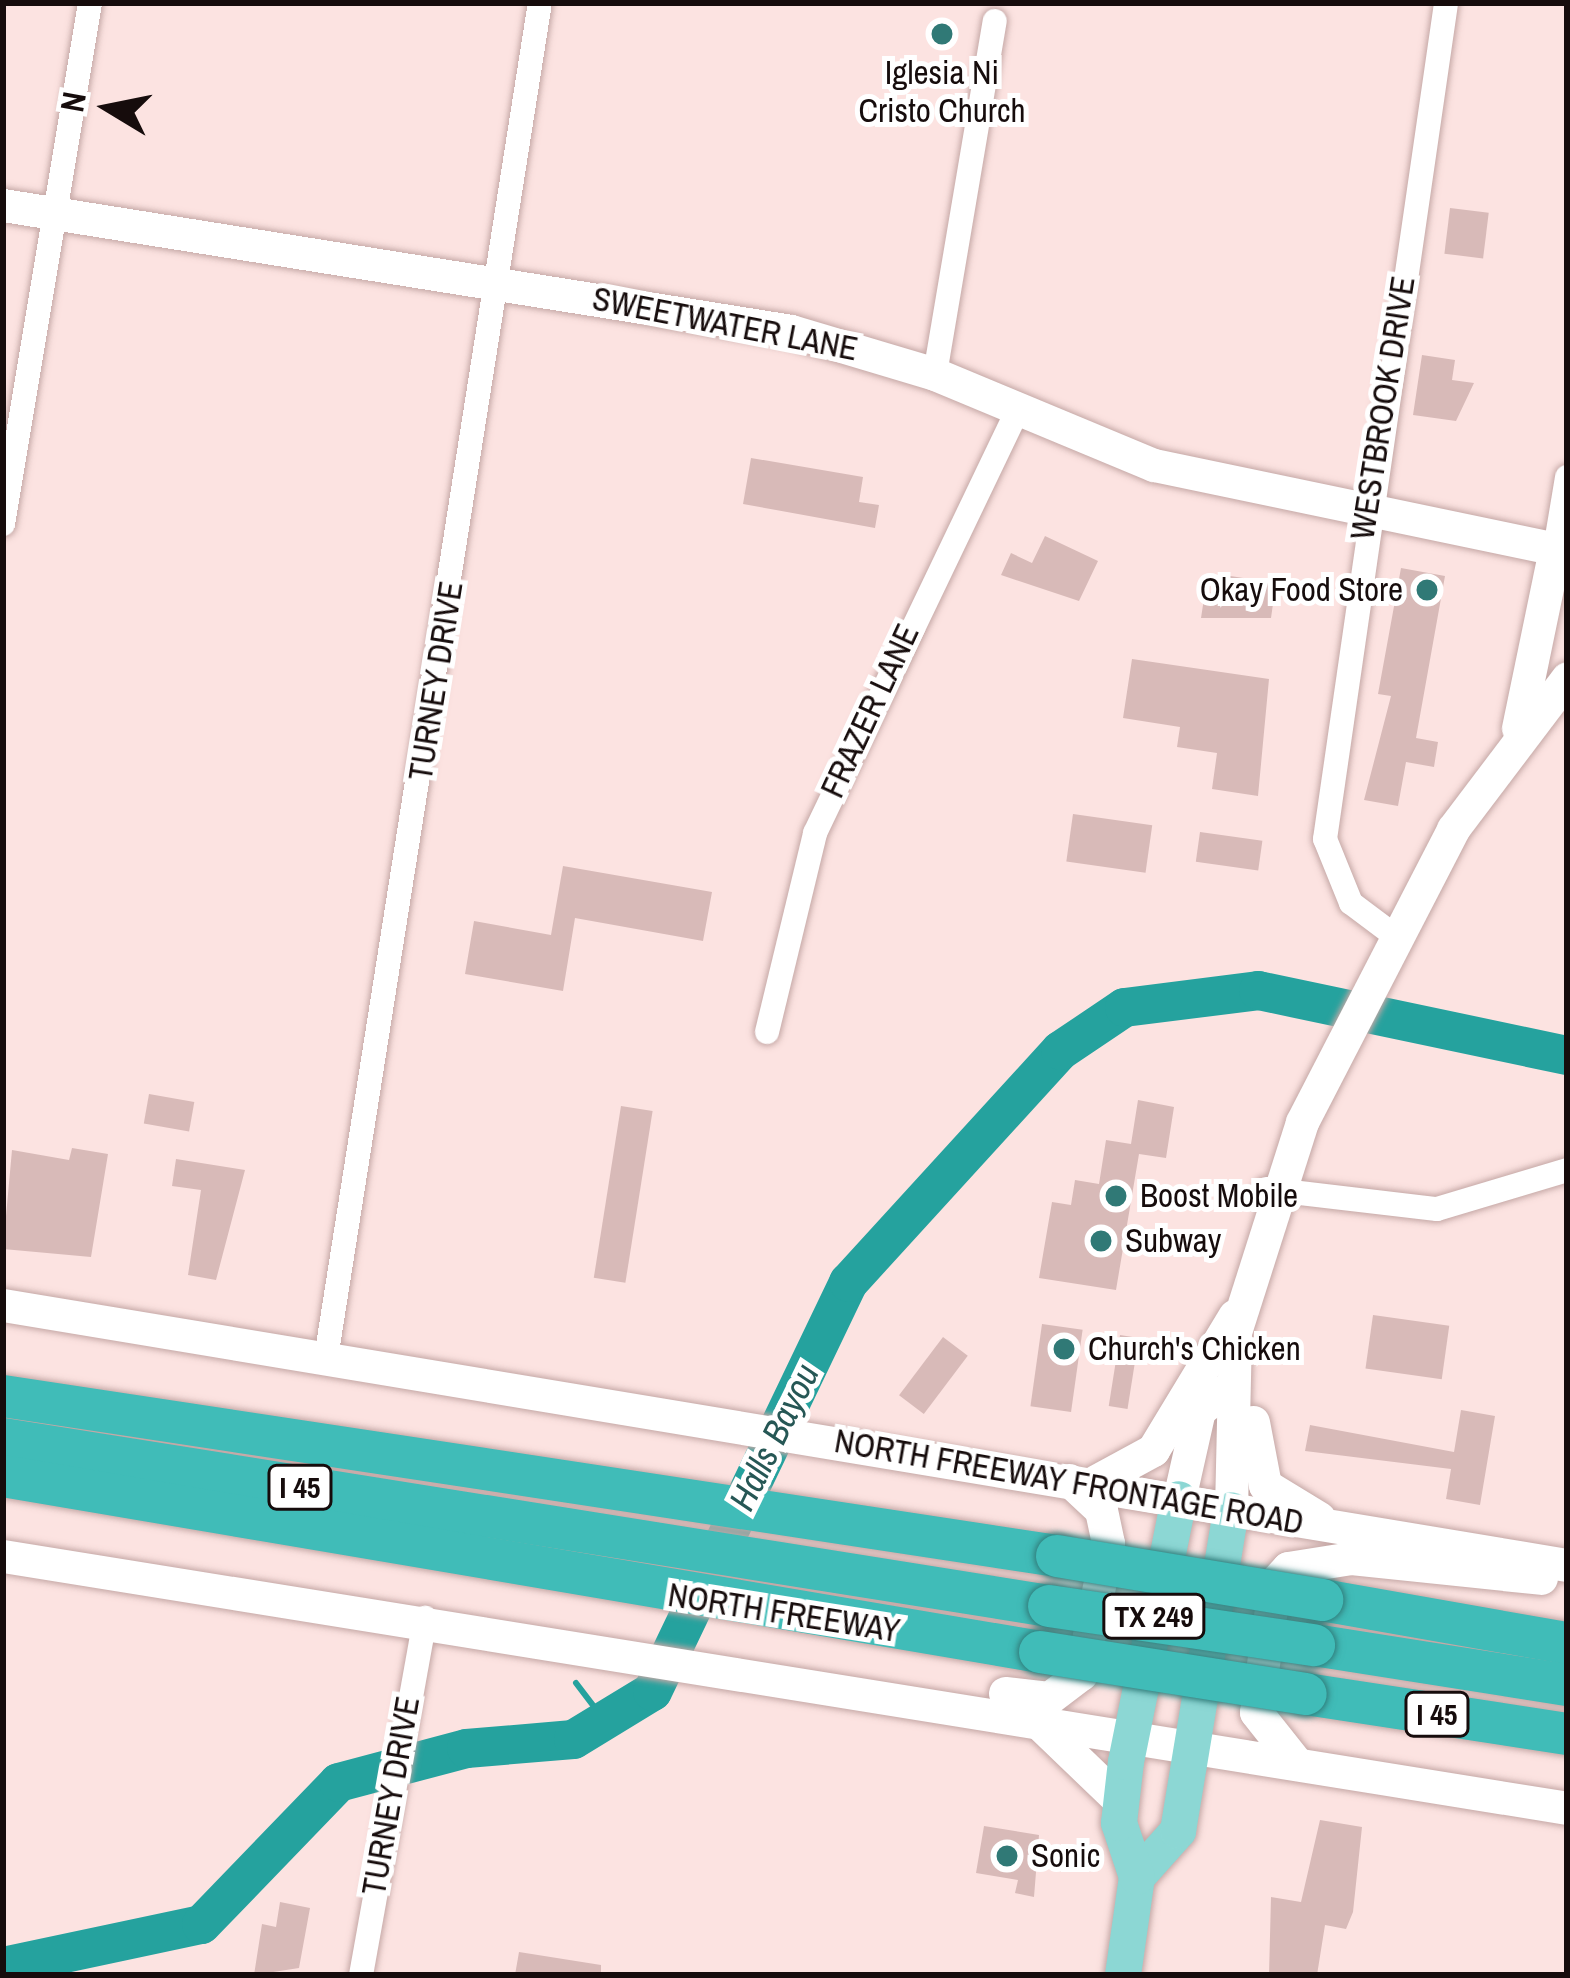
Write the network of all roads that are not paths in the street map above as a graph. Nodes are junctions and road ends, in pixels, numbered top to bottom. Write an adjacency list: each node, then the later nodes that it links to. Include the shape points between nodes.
1 (90, 3): 6 (street)
2 (540, 3): 7 (street, TURNEY DRIVE)
3 (1446, 3): 11 (street, WESTBROOK DRIVE)
4 (994, 22): 8 (street)
5 (3, 205): 6 (main road, SWEETWATER LANE)
6 (55, 213): 7 (main road, SWEETWATER LANE); 12 (street)
7 (498, 282): 8 (main road, SWEETWATER LANE, via 791,331); 22 (street, TURNEY DRIVE)
8 (935, 374): 9 (main road, SWEETWATER LANE)
9 (1019, 407): 11 (main road, SWEETWATER LANE, via 1154,465); 17 (street, FRAZER LANE, via 815,833)
10 (1567, 478): 13 (street)
11 (1366, 506): 13 (main road, SWEETWATER LANE); 16 (street, WESTBROOK DRIVE, via 1324,839 1351,903)
12 (3, 524)
13 (1561, 550): 15 (main road)
14 (1567, 678): 15 (main road)
15 (1514, 742): 16 (main road)
16 (1386, 942): 19 (main road)
17 (767, 1032)
18 (1567, 1170): 19 (street, via 1437,1209)
19 (1271, 1190): 21 (main road)
20 (3, 1305): 22 (main road, NORTH FREEWAY FRONTAGE ROAD)
21 (1238, 1319): 23 (main road); 27 (main road, via 1154,1450); 31 (main road, via 1265,1485)
22 (326, 1358): 27 (main road, NORTH FREEWAY FRONTAGE ROAD)
23 (1226, 1390): 28 (main road, via 1198,1410); 29 (main road)
24 (3, 1396): 30 (highway, NORTH FREEWAY / I 45)
25 (3, 1439): 30 (highway, NORTH FREEWAY / I 45)
26 (3, 1476): 41 (highway, NORTH FREEWAY / I 45, bridge, via 591,1583)
27 (1075, 1480): 28 (main road, NORTH FREEWAY FRONTAGE ROAD); 37 (main road, via 1100,1510 1108,1543 1081,1673 1067,1689 1030,1697 882,1674)
28 (1179, 1499): 29 (main road, NORTH FREEWAY FRONTAGE ROAD); 40 (main road, TX 249)
29 (1231, 1510): 31 (main road, NORTH FREEWAY FRONTAGE ROAD); 42 (main road, TX 249)
30 (603, 1514): 36 (highway, NORTH FREEWAY / I 45, bridge, via 802,1521); 38 (highway, NORTH FREEWAY / I 45, bridge, via 778,1563)
31 (1330, 1526): 33 (main road, NORTH FREEWAY FRONTAGE ROAD)
32 (3, 1556): 35 (main road)
33 (1567, 1565)
34 (1567, 1578): 43 (main road, via 1473,1578 1351,1558 1288,1568 1276,1582 1256,1712)
35 (425, 1618): 37 (main road); 47 (street, TURNEY DRIVE)
36 (1567, 1643)
37 (747, 1676): 39 (main road)
38 (1567, 1685)
39 (1035, 1718): 40 (main road); 44 (main road)
40 (1129, 1734): 42 (main road); 44 (main road, TX 249)
41 (1567, 1734)
42 (1192, 1743): 43 (main road); 46 (main road, TX 249, via 1178,1831)
43 (1294, 1760): 45 (main road)
44 (1121, 1802): 46 (main road, TX 249)
45 (1567, 1808)
46 (1137, 1877): 48 (main road, TX 249)
47 (361, 1975)
48 (1123, 1975)

